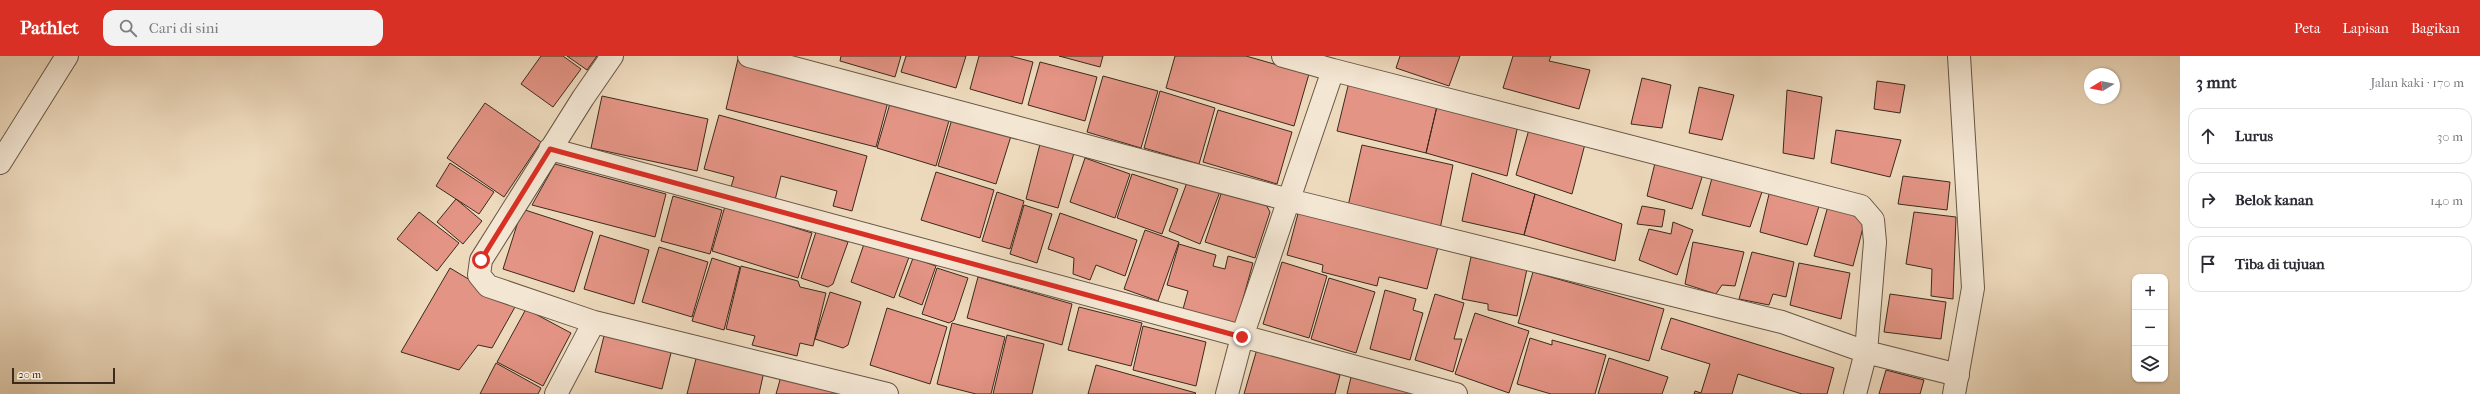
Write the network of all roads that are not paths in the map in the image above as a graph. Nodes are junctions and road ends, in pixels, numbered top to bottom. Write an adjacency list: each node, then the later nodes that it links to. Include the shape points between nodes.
1 (67, 56): 8 (street)
2 (612, 56): 7 (street)
3 (749, 56): 9 (street)
4 (1283, 56): 6 (street)
5 (1959, 56): 13 (street, via 1973,288)
6 (1333, 70): 9 (street); 12 (street, via 1861,206 1873,220 1875,242)
7 (550, 149): 10 (street, via 481,260 479,275 488,286); 11 (street)
8 (0, 163)
9 (1289, 200): 11 (street); 12 (street, via 1782,322)
10 (594, 322): 14 (street); 15 (street)
11 (1242, 337): 16 (street); 17 (street)
12 (1866, 352): 13 (street); 18 (street)
13 (1956, 384)
14 (556, 394)
15 (887, 394)
16 (1227, 394)
17 (1456, 394)
18 (1854, 394)

